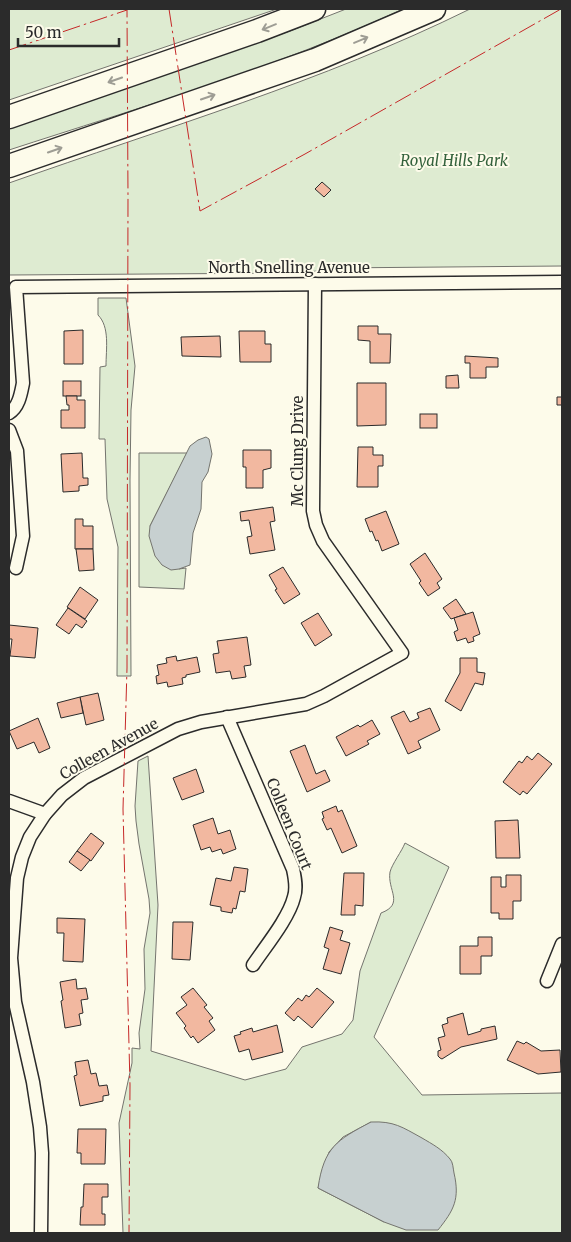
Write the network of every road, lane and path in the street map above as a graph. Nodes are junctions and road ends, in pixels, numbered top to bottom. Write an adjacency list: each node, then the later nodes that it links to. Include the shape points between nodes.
1 (314, 9): 3 (highway, one-way to 3)
2 (434, 9): 4 (highway, one-way to 2, via 315,60)
3 (9, 117)
4 (9, 166)
5 (562, 282): 6 (street, North Snelling Avenue)
6 (315, 284): 7 (street, North Snelling Avenue, via 16,287 23,383 20,398); 10 (street, Mc Clung Drive, via 313,510 316,525 323,541)
7 (9, 413)
8 (9, 430): 9 (street, via 17,451 23,536)
9 (16, 568)
10 (402, 653): 11 (street, Colleen Avenue, via 306,704)
11 (228, 717): 13 (street, Colleen Avenue, via 178,729 84,778 62,794); 15 (street, Colleen Court, via 295,880 295,895 290,908)
12 (9, 801): 13 (street)
13 (45, 814): 17 (street, Colleen Avenue, via 30,837 17,878 11,958)
14 (562, 944): 16 (street)
15 (252, 965)
16 (547, 981)
17 (12, 1002): 18 (street, Colleen Avenue, via 33,1082 40,1128)
18 (41, 1233)

